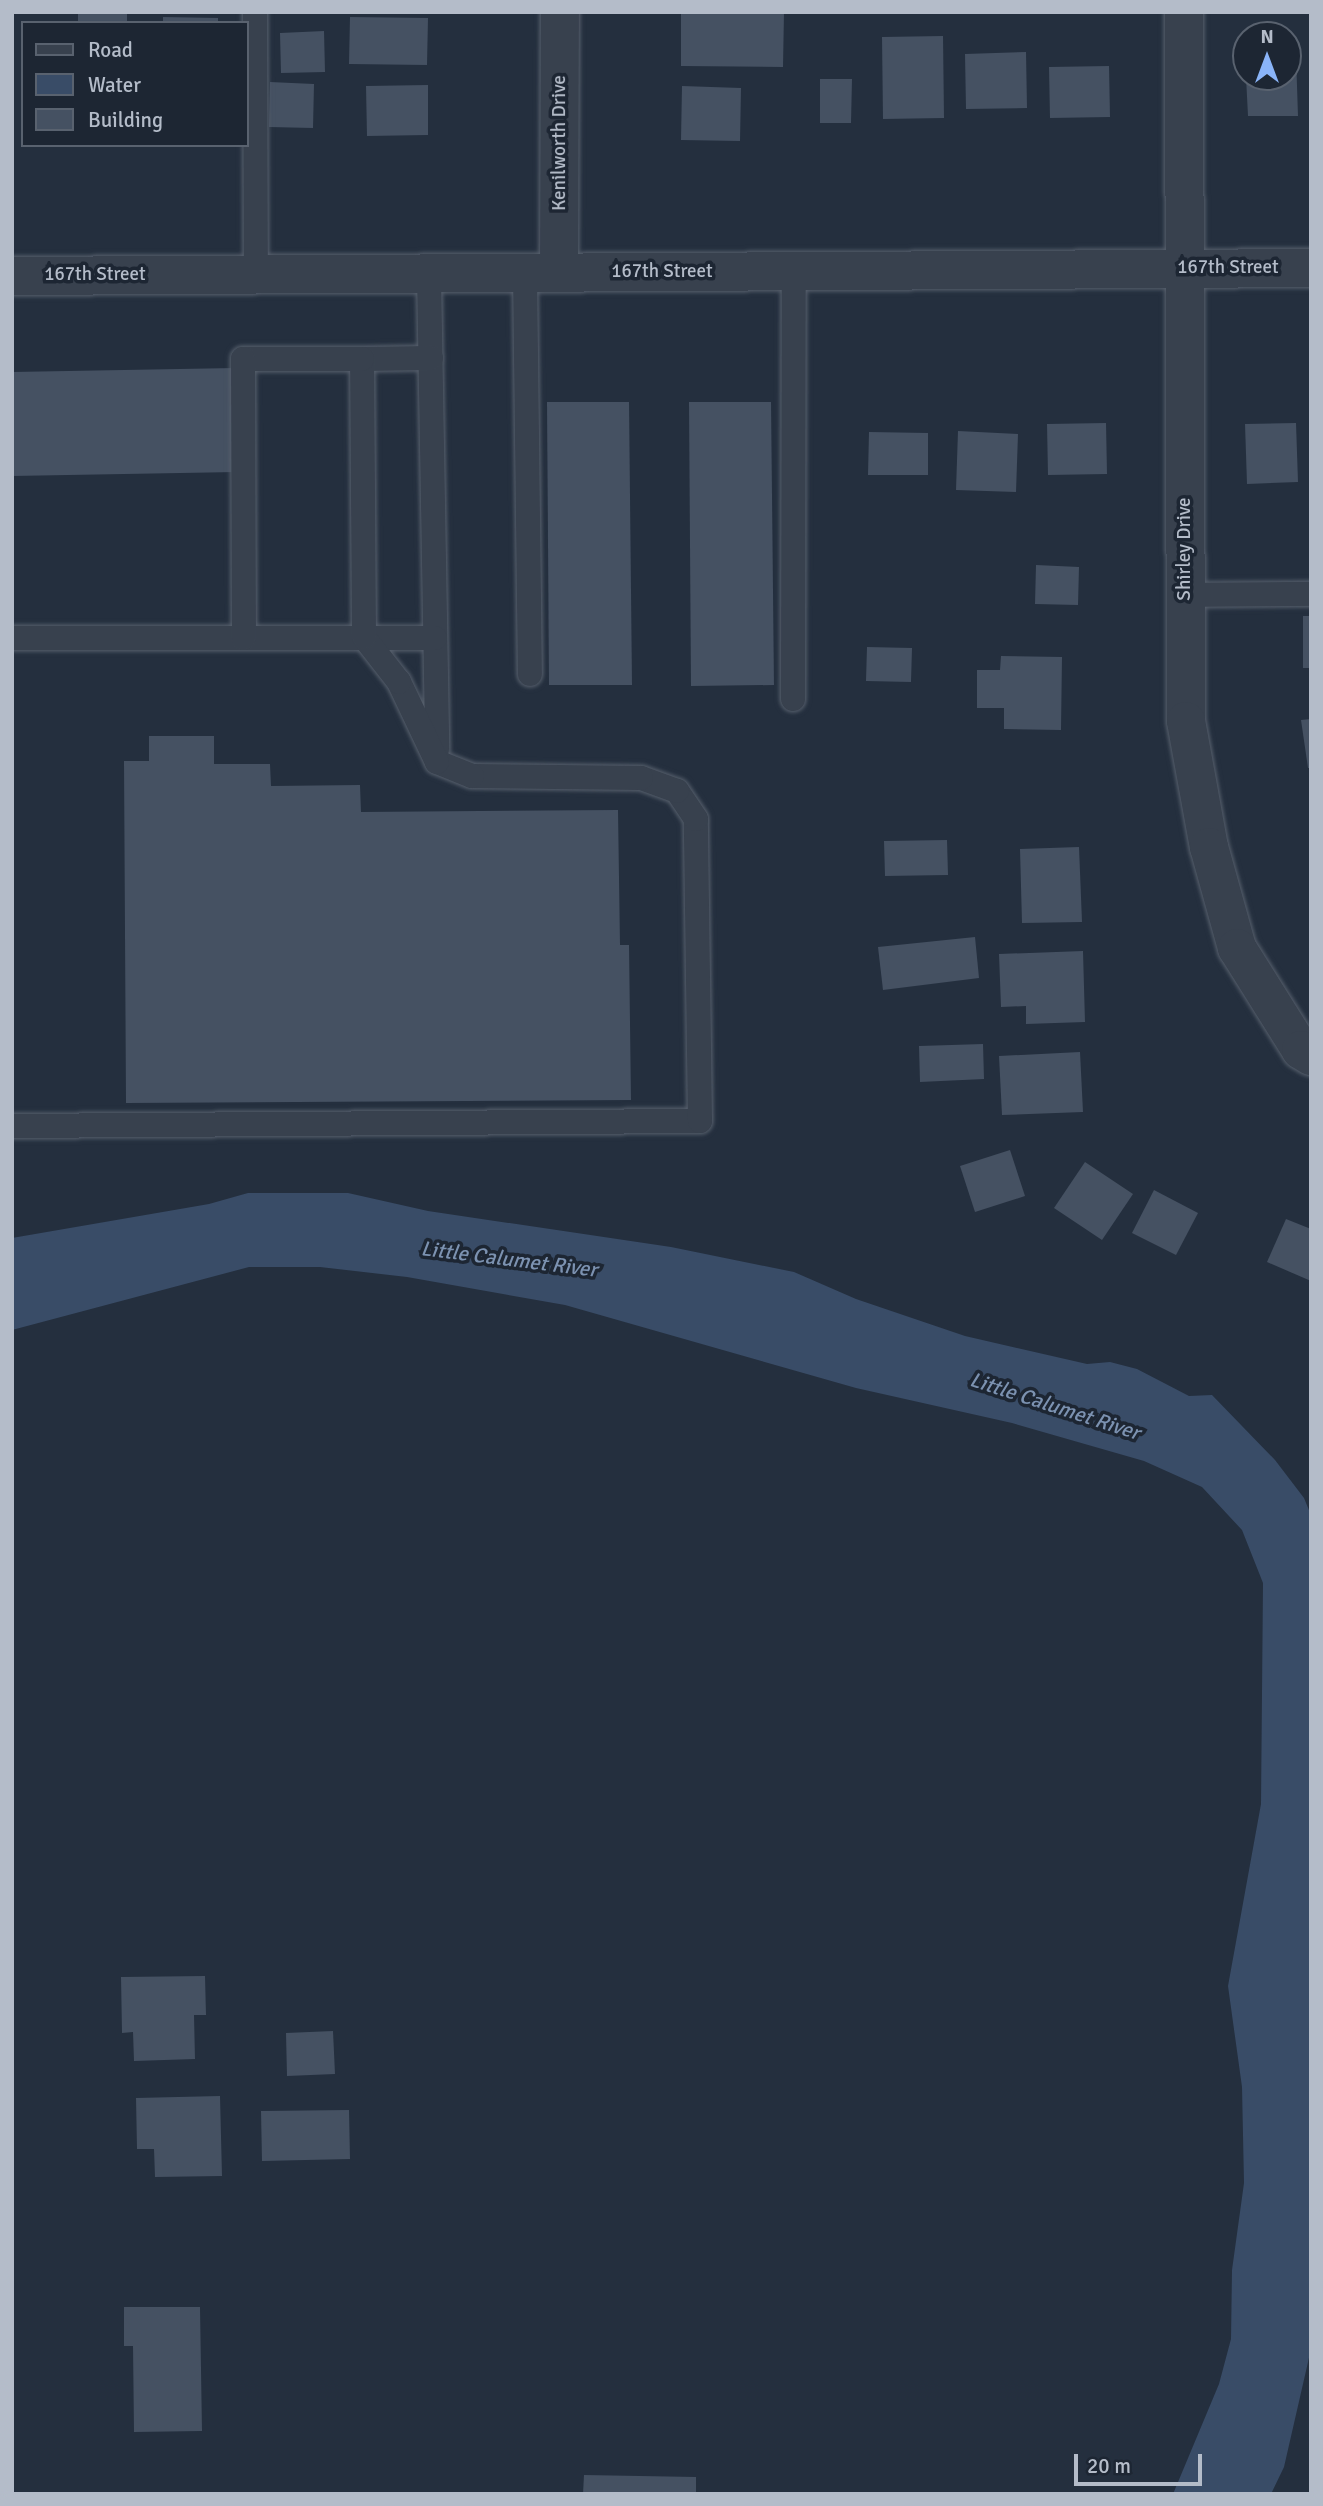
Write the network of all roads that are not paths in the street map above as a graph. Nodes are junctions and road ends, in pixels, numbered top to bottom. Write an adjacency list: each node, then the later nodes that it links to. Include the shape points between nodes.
1 (255, 12): 8 (lane)
2 (560, 12): 7 (street, Kenilworth Drive)
3 (1184, 12): 5 (street, Shirley Drive)
4 (1311, 268): 5 (street, 167th Street)
5 (1185, 269): 6 (street, 167th Street); 14 (street, Shirley Drive)
6 (794, 271): 7 (street, 167th Street); 20 (lane)
7 (542, 273): 9 (street, 167th Street); 19 (lane)
8 (256, 274): 9 (street, 167th Street); 10 (street, 167th Street)
9 (429, 274): 11 (lane)
10 (12, 276)
11 (430, 358): 12 (lane); 18 (lane)
12 (362, 359): 15 (lane); 17 (lane, via 243,359)
13 (1311, 594): 14 (lane)
14 (1185, 595): 22 (street, Shirley Drive, via 1186,721 1209,847 1237,948)
15 (364, 637): 17 (lane); 18 (lane); 21 (lane, via 399,682)
16 (12, 638): 17 (lane)
17 (244, 638)
18 (435, 638): 21 (lane)
19 (530, 674)
20 (793, 699)
21 (437, 762): 23 (lane, via 472,776 641,778 677,791 696,819 700,1121)
22 (1307, 1049)
23 (12, 1126)

